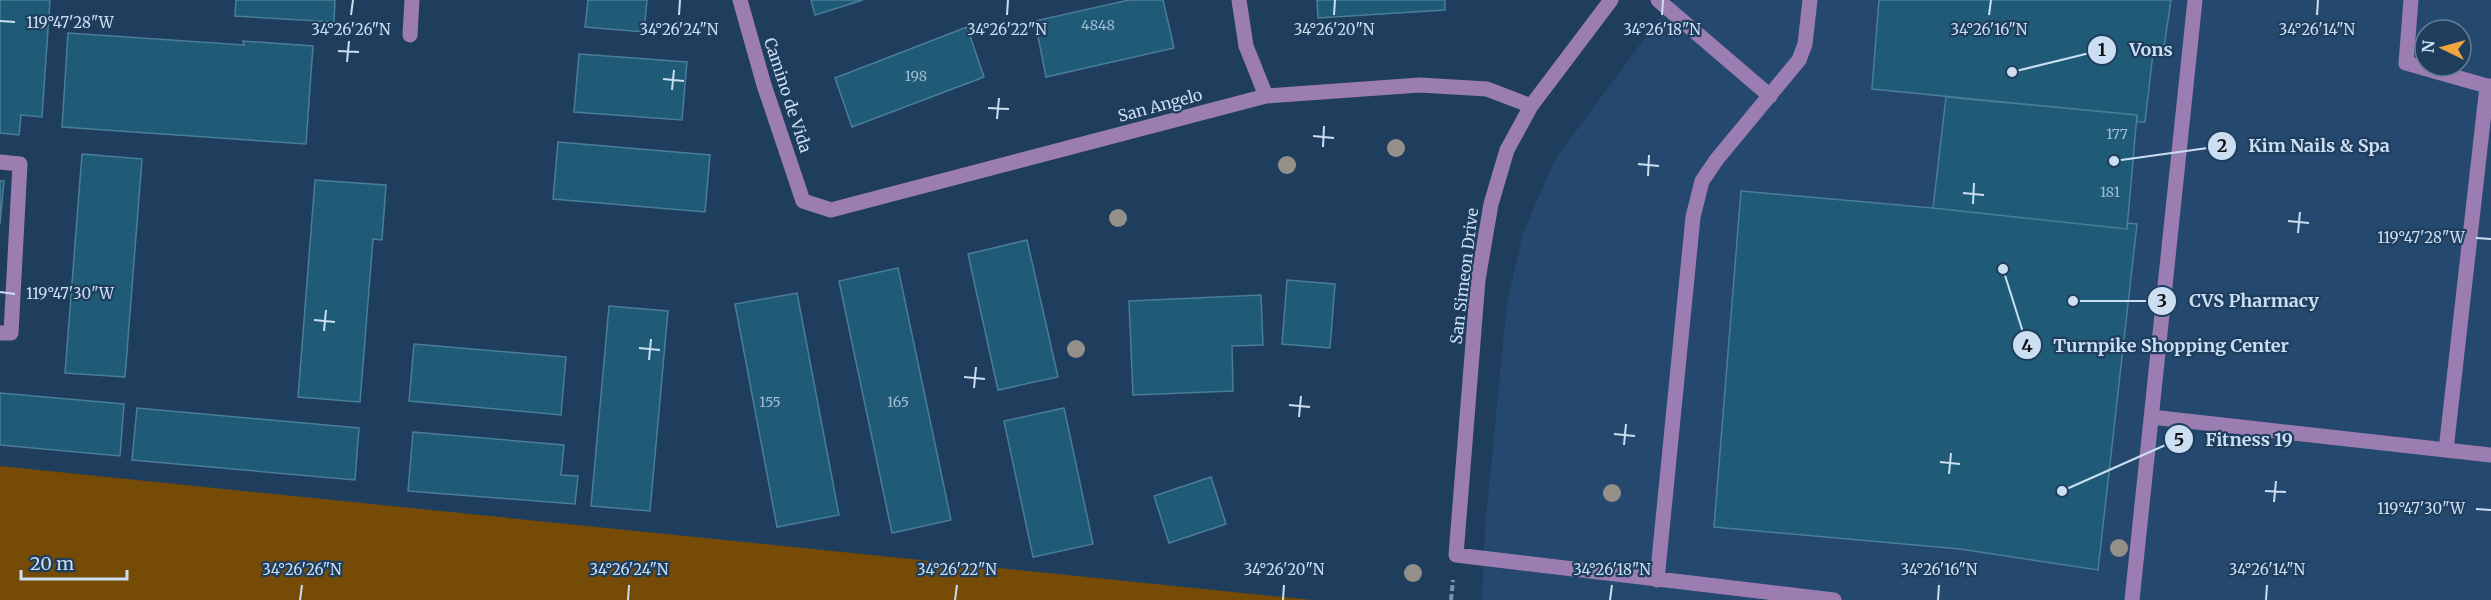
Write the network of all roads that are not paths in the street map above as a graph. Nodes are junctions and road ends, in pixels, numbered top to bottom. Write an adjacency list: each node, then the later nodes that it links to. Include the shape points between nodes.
1 (412, 0): 9 (street)
2 (740, 0): 15 (street, Camino de Vida)
3 (1239, 0): 11 (street, via 1246,46)
4 (1611, 0): 13 (street, San Simeon Drive)
5 (1658, 0): 12 (street)
6 (1810, 0): 12 (street, via 1805,44 1799,60)
7 (2195, 0): 17 (street)
8 (2411, 0): 10 (street, via 2406,63)
9 (410, 35)
10 (2489, 86): 18 (street)
11 (1266, 96): 13 (street, San Angelo, via 1420,85 1487,89); 15 (street, San Angelo, via 831,210)
12 (1770, 96): 20 (street, via 1702,181 1693,217)
13 (1531, 106): 20 (street, San Simeon Drive, via 1507,150 1491,204 1478,280 1456,555)
14 (0, 162): 16 (street, via 20,164 11,333)
15 (803, 201)
16 (0, 333)
17 (2151, 417): 18 (street); 22 (street)
18 (2446, 450): 19 (street)
19 (2491, 455)
20 (1657, 580): 21 (street)
21 (1834, 600)
22 (2132, 600)

